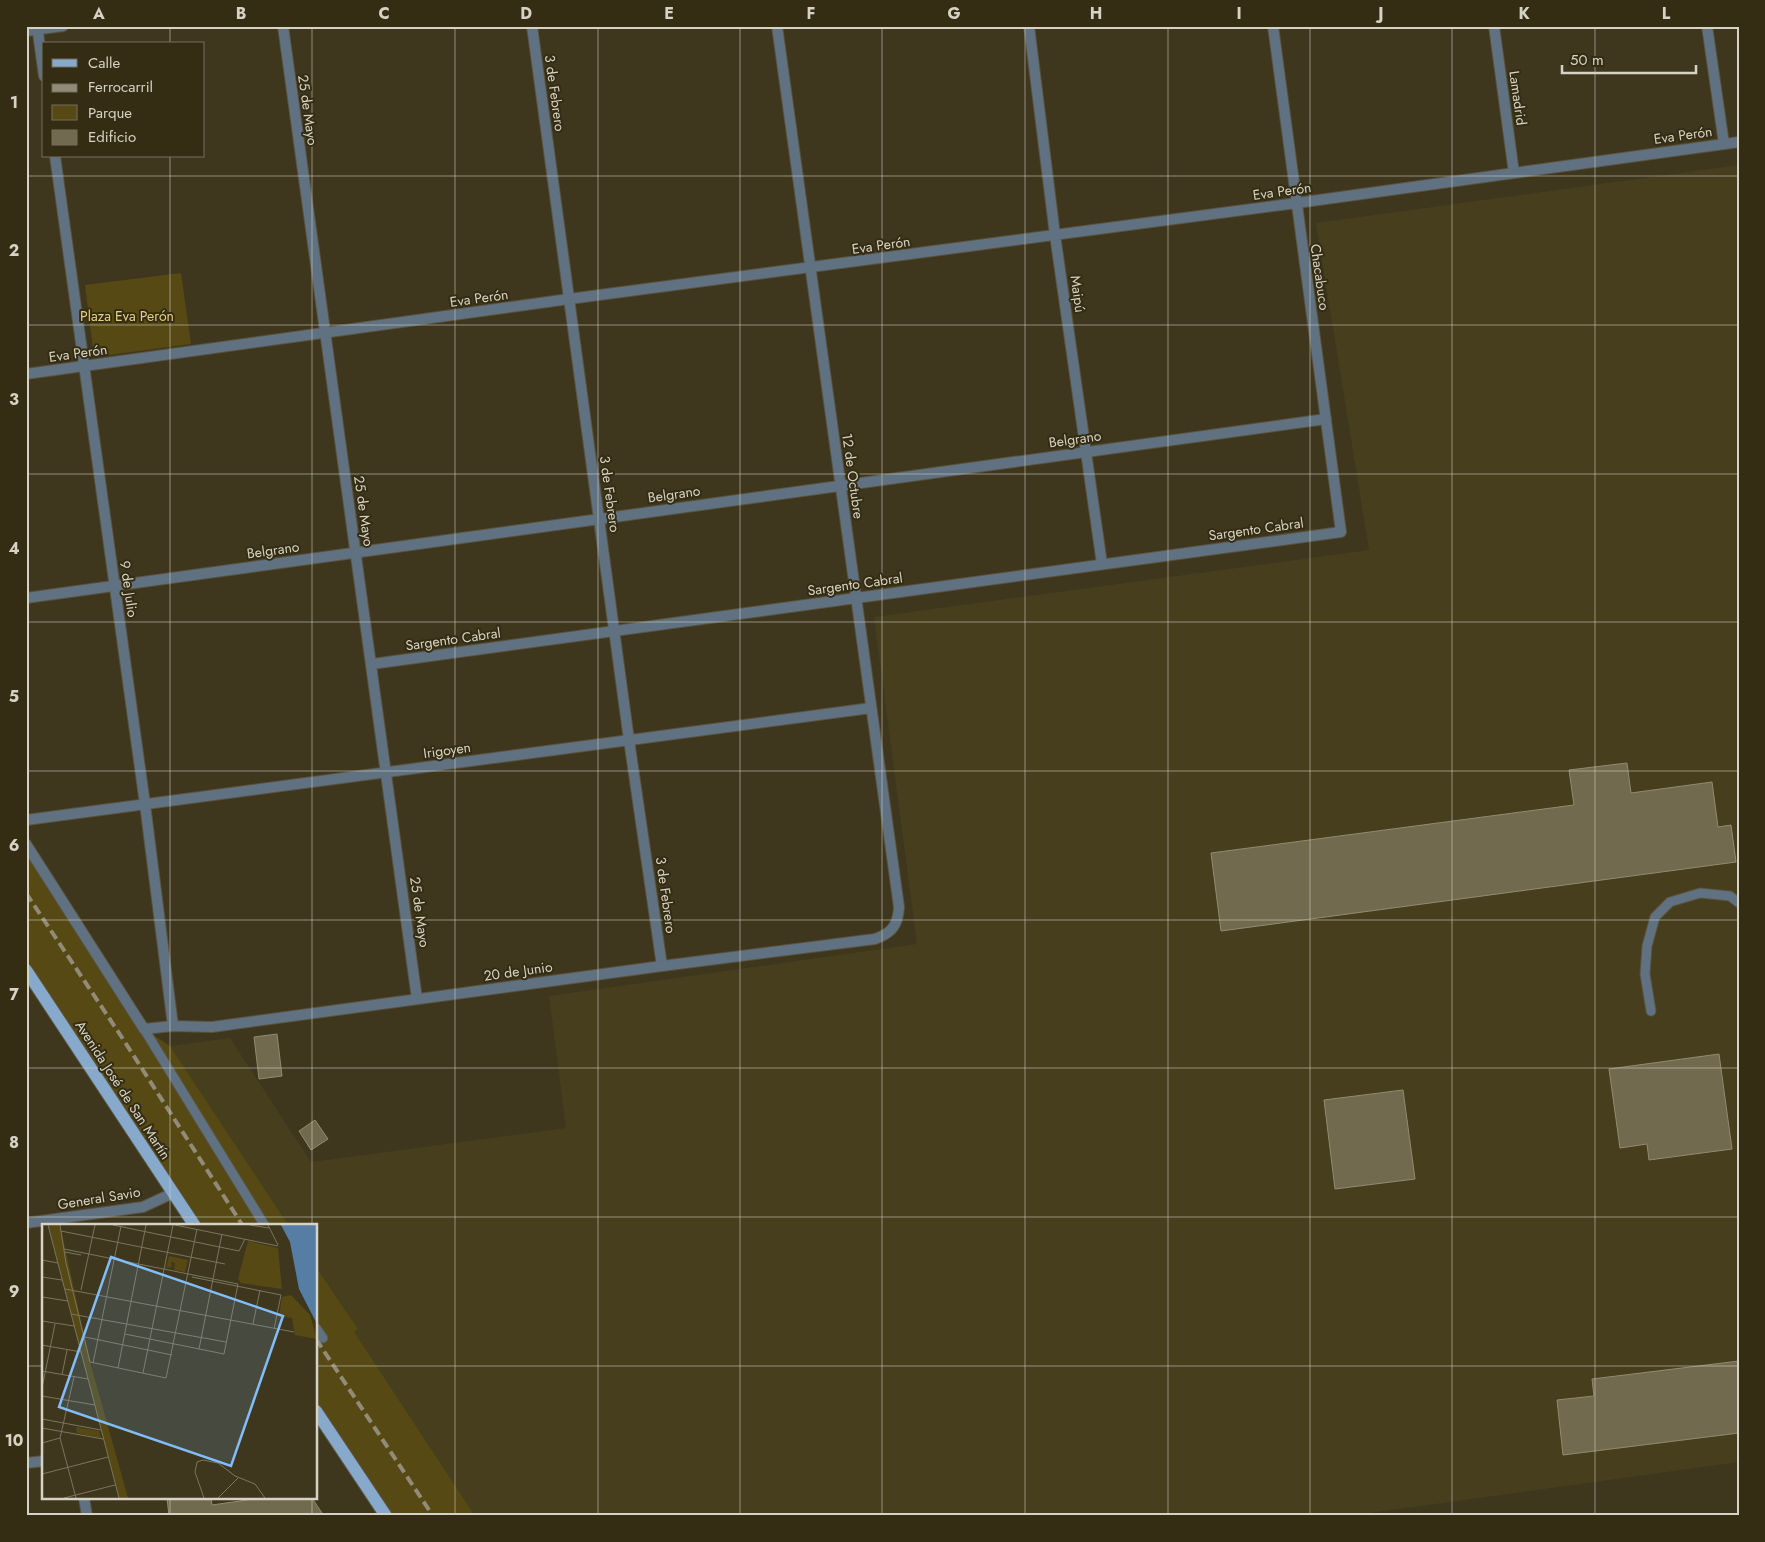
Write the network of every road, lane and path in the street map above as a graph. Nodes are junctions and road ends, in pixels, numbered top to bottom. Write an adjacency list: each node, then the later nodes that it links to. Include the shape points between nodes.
1 (63, 26): 9 (street)
2 (283, 26): 20 (street, 25 de Mayo)
3 (532, 26): 19 (street, 3 de Febrero)
4 (777, 26): 18 (street, 12 de Octubre)
5 (1029, 26): 17 (street, Maipú)
6 (1272, 26): 16 (street, Chacabuco)
7 (1494, 26): 15 (street, Lamadrid)
8 (1707, 26): 13 (street)
9 (37, 28): 10 (street); 11 (street)
10 (26, 31)
11 (42, 62)
12 (1739, 142): 13 (street, Eva Perón)
13 (1724, 144): 15 (street, Eva Perón)
14 (55, 158): 21 (street, 9 de Julio)
15 (1514, 173): 16 (street, Eva Perón)
16 (1297, 203): 17 (street, Eva Perón); 23 (street, Chacabuco)
17 (1055, 235): 18 (street, Eva Perón); 24 (street, Maipú)
18 (811, 269): 19 (street, Eva Perón); 25 (street, 12 de Octubre)
19 (569, 299): 20 (street, Eva Perón); 26 (street, 3 de Febrero)
20 (325, 333): 21 (street, Eva Perón); 28 (street, 25 de Mayo)
21 (83, 366): 22 (street, Eva Perón); 30 (street, 9 de Julio)
22 (26, 374)
23 (1326, 419): 24 (street, Belgrano); 27 (street, Chacabuco)
24 (1086, 451): 25 (street, Belgrano); 29 (street, Maipú)
25 (841, 485): 26 (street, Belgrano); 32 (street, 12 de Octubre)
26 (599, 519): 28 (street, Belgrano); 33 (street, 3 de Febrero)
27 (1341, 532): 29 (street, Sargento Cabral)
28 (356, 552): 30 (street, Belgrano); 34 (street, 25 de Mayo)
29 (1102, 564): 32 (street, Sargento Cabral)
30 (115, 586): 31 (street, Belgrano); 38 (street, 9 de Julio)
31 (26, 598)
32 (856, 598): 33 (street, Sargento Cabral); 35 (street, 12 de Octubre)
33 (615, 631): 34 (street, Sargento Cabral); 36 (street, 3 de Febrero)
34 (372, 664): 37 (street, 25 de Mayo)
35 (871, 708): 36 (street, Irigoyen); 42 (street, 12 de Octubre, via 899,907 898,920)
36 (629, 740): 37 (street, Irigoyen); 43 (street, 3 de Febrero)
37 (387, 772): 38 (street, Irigoyen); 45 (street, 25 de Mayo)
38 (145, 804): 39 (street, Irigoyen); 47 (street, 9 de Julio)
39 (26, 820)
40 (26, 844): 48 (street)
41 (1739, 903): 46 (lane, via 1730,896 1700,893 1670,902 1655,917 1647,946 1645,974)
42 (893, 928): 43 (street, 20 de Junio, via 875,939)
43 (662, 966): 45 (street, 20 de Junio)
44 (26, 970): 49 (main road, Avenida José de San Martín)
45 (418, 999): 47 (street, 20 de Junio, via 212,1027)
46 (1651, 1011)
47 (173, 1026): 48 (street, 20 de Junio)
48 (144, 1029): 53 (lane)
49 (173, 1193): 51 (street, General Savio, via 143,1207); 52 (main road, Avenida José de San Martín)
50 (26, 1222): 51 (street, General Savio)
51 (43, 1223)
52 (194, 1224)
53 (264, 1224)
54 (318, 1331): 55 (lane)
55 (323, 1338)
56 (318, 1415): 61 (main road)
57 (42, 1461): 58 (street)
58 (26, 1463)
59 (84, 1500): 60 (street)
60 (87, 1516)
61 (386, 1516)

